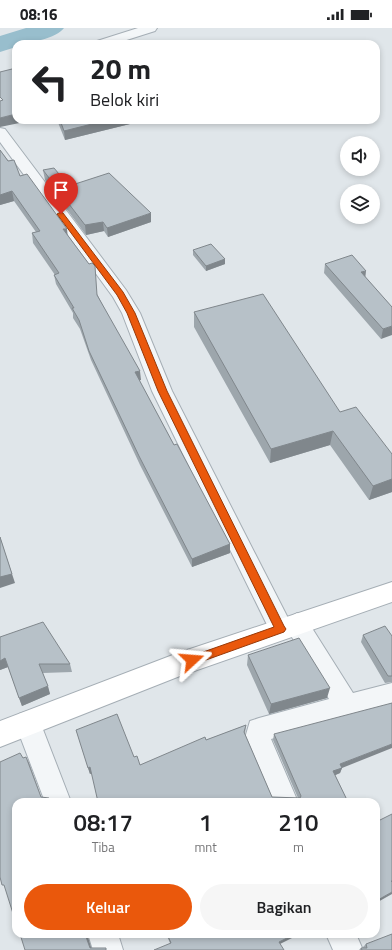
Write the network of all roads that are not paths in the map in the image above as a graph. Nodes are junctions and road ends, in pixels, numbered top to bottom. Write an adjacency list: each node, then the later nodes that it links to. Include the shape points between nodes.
1 (151, 28): 2 (street)
2 (114, 40)
3 (0, 132): 5 (street, via 120,294 131,313 162,391)
4 (392, 592): 5 (main road)
5 (289, 626): 7 (street); 8 (main road, via 178,665)
6 (392, 695): 7 (street)
7 (347, 706): 11 (street, via 258,730 258,738)
8 (28, 723): 9 (main road); 10 (street)
9 (0, 734)
10 (56, 798)
11 (283, 798)
12 (104, 938): 14 (street)
13 (343, 938): 15 (street)
14 (108, 950)
15 (348, 950)

